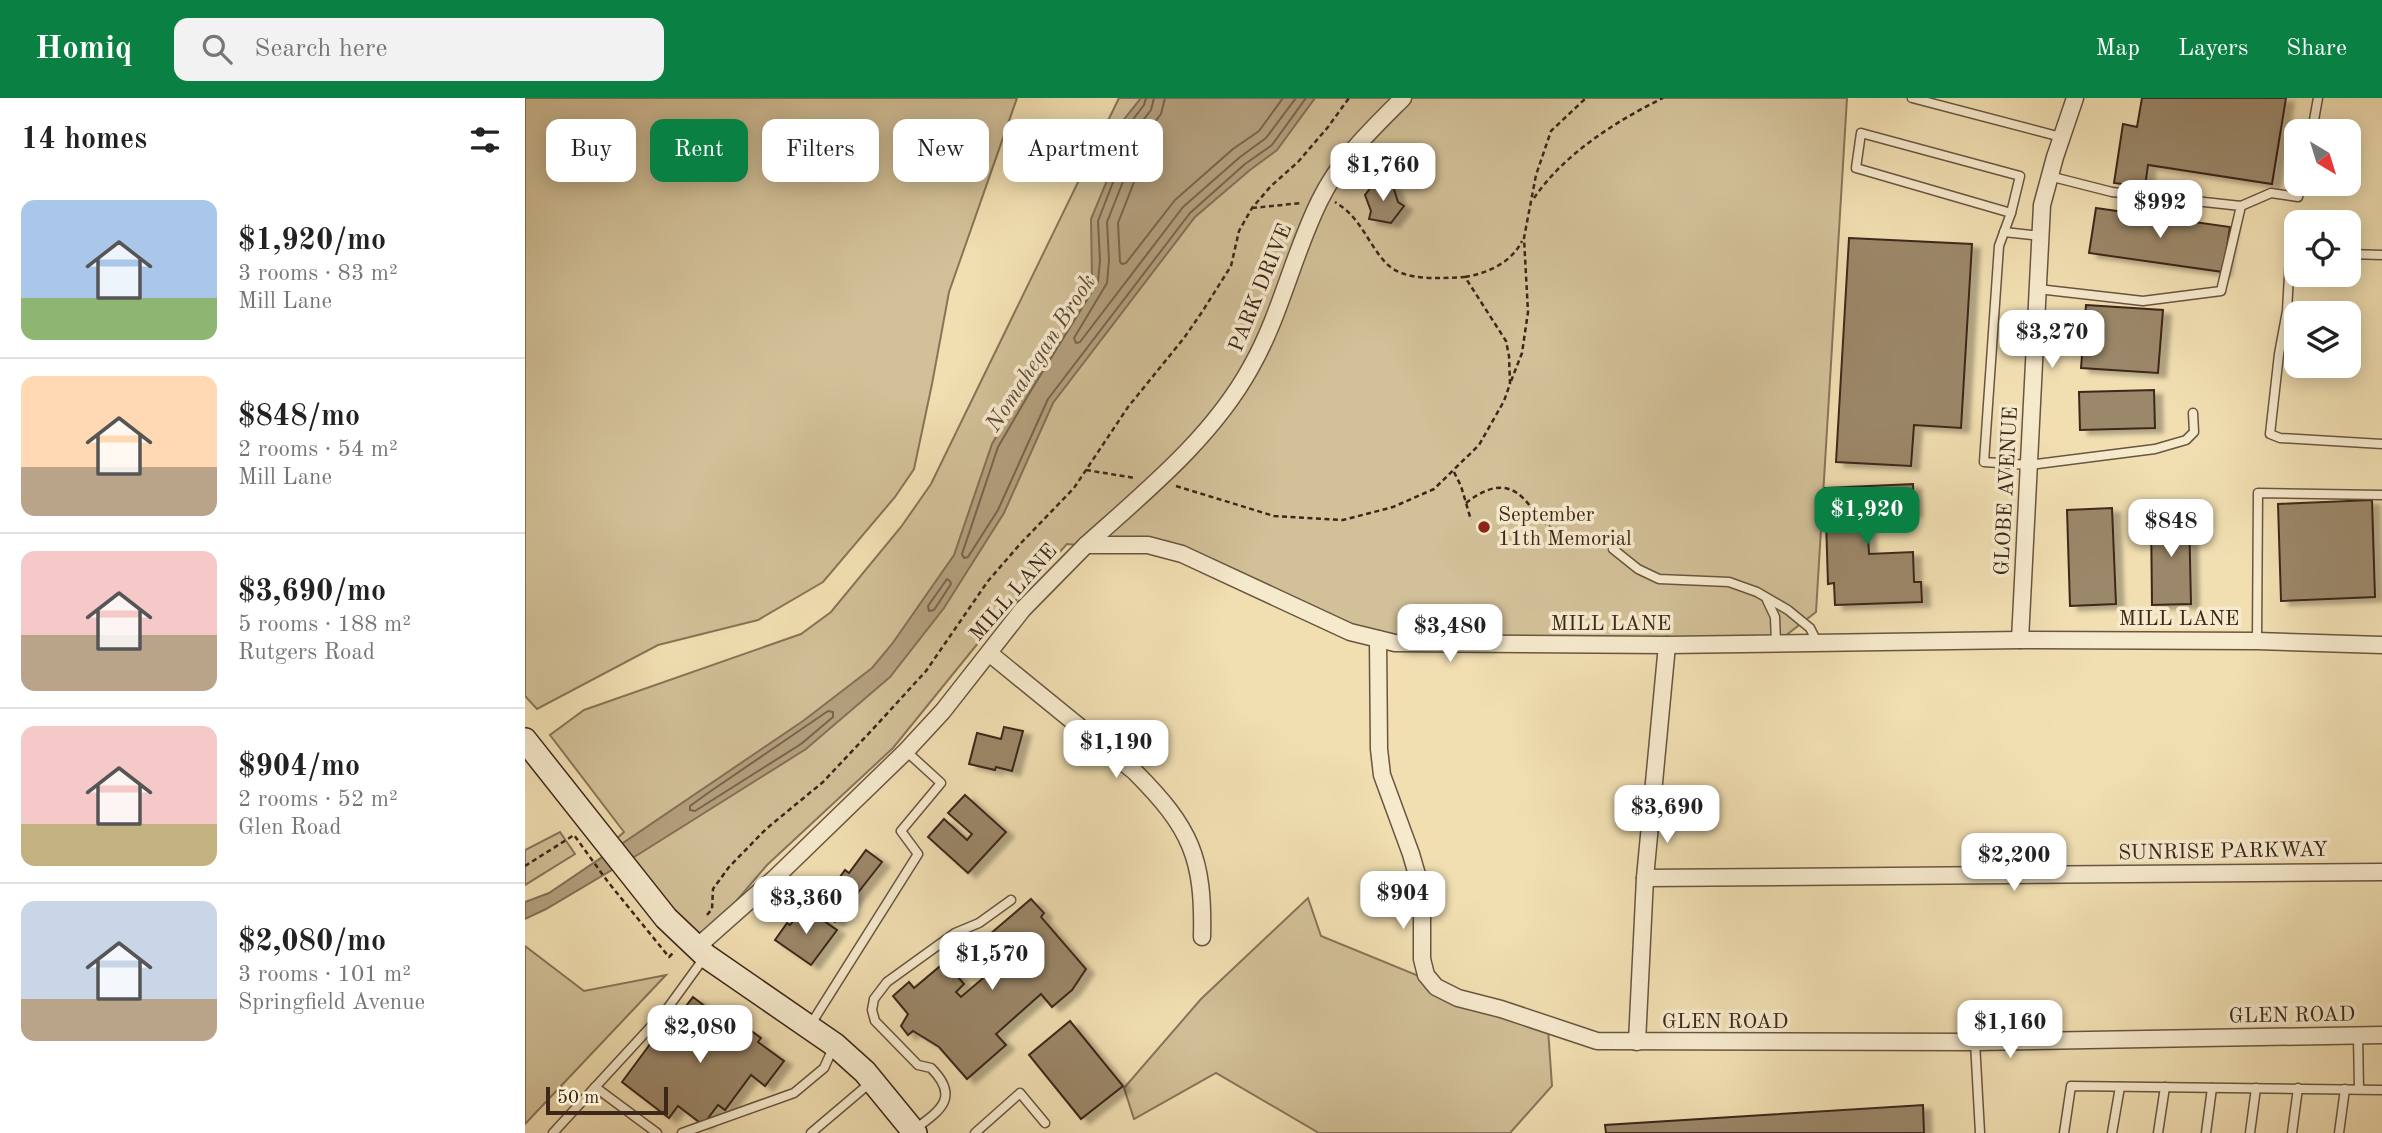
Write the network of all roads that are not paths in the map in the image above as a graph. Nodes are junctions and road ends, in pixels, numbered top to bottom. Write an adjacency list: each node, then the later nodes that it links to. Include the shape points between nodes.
1 (1403, 98): 21 (street, PARK DRIVE, via 1350,151 1319,201 1266,338 1232,397 1157,481)
2 (1912, 98): 6 (lane)
3 (2075, 98): 6 (street, GLOBE AVENUE)
4 (2318, 98): 5 (lane)
5 (2314, 119)
6 (2061, 137): 7 (street, GLOBE AVENUE)
7 (2049, 176): 9 (lane, via 2112,192); 12 (street, GLOBE AVENUE)
8 (2284, 195): 9 (lane, via 2271,193)
9 (2241, 206): 16 (lane, via 2221,291 2143,300)
10 (2011, 213): 10 (lane, via 2020,176 1861,133 1856,168); 11 (lane)
11 (2004, 232): 12 (lane); 19 (lane, via 1999,246 1984,462)
12 (2041, 236): 16 (street, GLOBE AVENUE)
13 (2361, 254): 14 (lane)
14 (2382, 255)
15 (2288, 287): 18 (lane, via 2270,434)
16 (2038, 289): 19 (street, GLOBE AVENUE)
17 (2193, 413): 19 (lane, via 2193,432 2186,440 2155,449)
18 (2382, 444)
19 (2029, 465): 25 (street, GLOBE AVENUE)
20 (2382, 495): 26 (lane, via 2258,493)
21 (1086, 545): 24 (street, MILL LANE, via 1148,545 1182,554 1350,632); 31 (street, MILL LANE, via 1023,609)
22 (1613, 549): 23 (lane, via 1659,579 1728,582)
23 (1765, 598): 27 (lane, via 1775,617); 28 (lane, via 1810,628)
24 (1378, 639): 29 (street, MILL LANE, via 1431,645); 42 (street, GLEN ROAD, via 1382,775 1422,892 1426,975 1436,987 1458,998 1597,1041)
25 (2021, 640): 26 (street, MILL LANE); 28 (street, MILL LANE)
26 (2257, 641): 30 (street, MILL LANE)
27 (1776, 643): 28 (street, MILL LANE); 29 (street, MILL LANE)
28 (1817, 643)
29 (1667, 645): 35 (street)
30 (2382, 645)
31 (989, 653): 33 (street, MILL LANE); 37 (street, via 1135,772 1173,815 1198,864)
32 (525, 740): 38 (main road, via 616,875)
33 (906, 751): 38 (street, MILL LANE); 39 (lane, via 941,783 901,831 918,853)
34 (2382, 872): 35 (street, SUNRISE PARKWAY)
35 (1645, 878): 42 (street)
36 (1011, 900): 56 (lane, via 887,982 874,999 875,1021 918,1065 931,1068 946,1088 938,1111)
37 (1202, 937)
38 (701, 951): 39 (main road); 46 (lane, via 667,1009)
39 (810, 1027): 44 (main road)
40 (2382, 1035): 41 (street, GLEN ROAD)
41 (2358, 1036): 43 (street, GLEN ROAD); 53 (lane)
42 (1637, 1042): 43 (street, GLEN ROAD)
43 (1975, 1042): 62 (lane)
44 (835, 1045): 45 (main road); 59 (lane, via 824,1068 794,1093)
45 (873, 1081): 56 (main road); 60 (lane)
46 (596, 1087): 57 (lane); 58 (lane)
47 (2120, 1087): 48 (lane); 63 (lane, via 2071,1086); 64 (lane)
48 (2165, 1087): 49 (lane); 65 (lane)
49 (2212, 1088): 50 (lane); 66 (lane)
50 (2256, 1088): 51 (lane); 67 (lane)
51 (2298, 1088): 52 (lane); 68 (lane)
52 (2345, 1089): 53 (lane); 69 (lane)
53 (2359, 1089): 54 (lane)
54 (2382, 1090)
55 (1045, 1123): 61 (lane, via 1020,1093)
56 (914, 1132)
57 (553, 1133)
58 (657, 1133)
59 (682, 1133)
60 (811, 1133)
61 (975, 1133)
62 (1980, 1133)
63 (2064, 1133)
64 (2112, 1133)
65 (2158, 1133)
66 (2206, 1133)
67 (2250, 1133)
68 (2293, 1133)
69 (2339, 1133)

